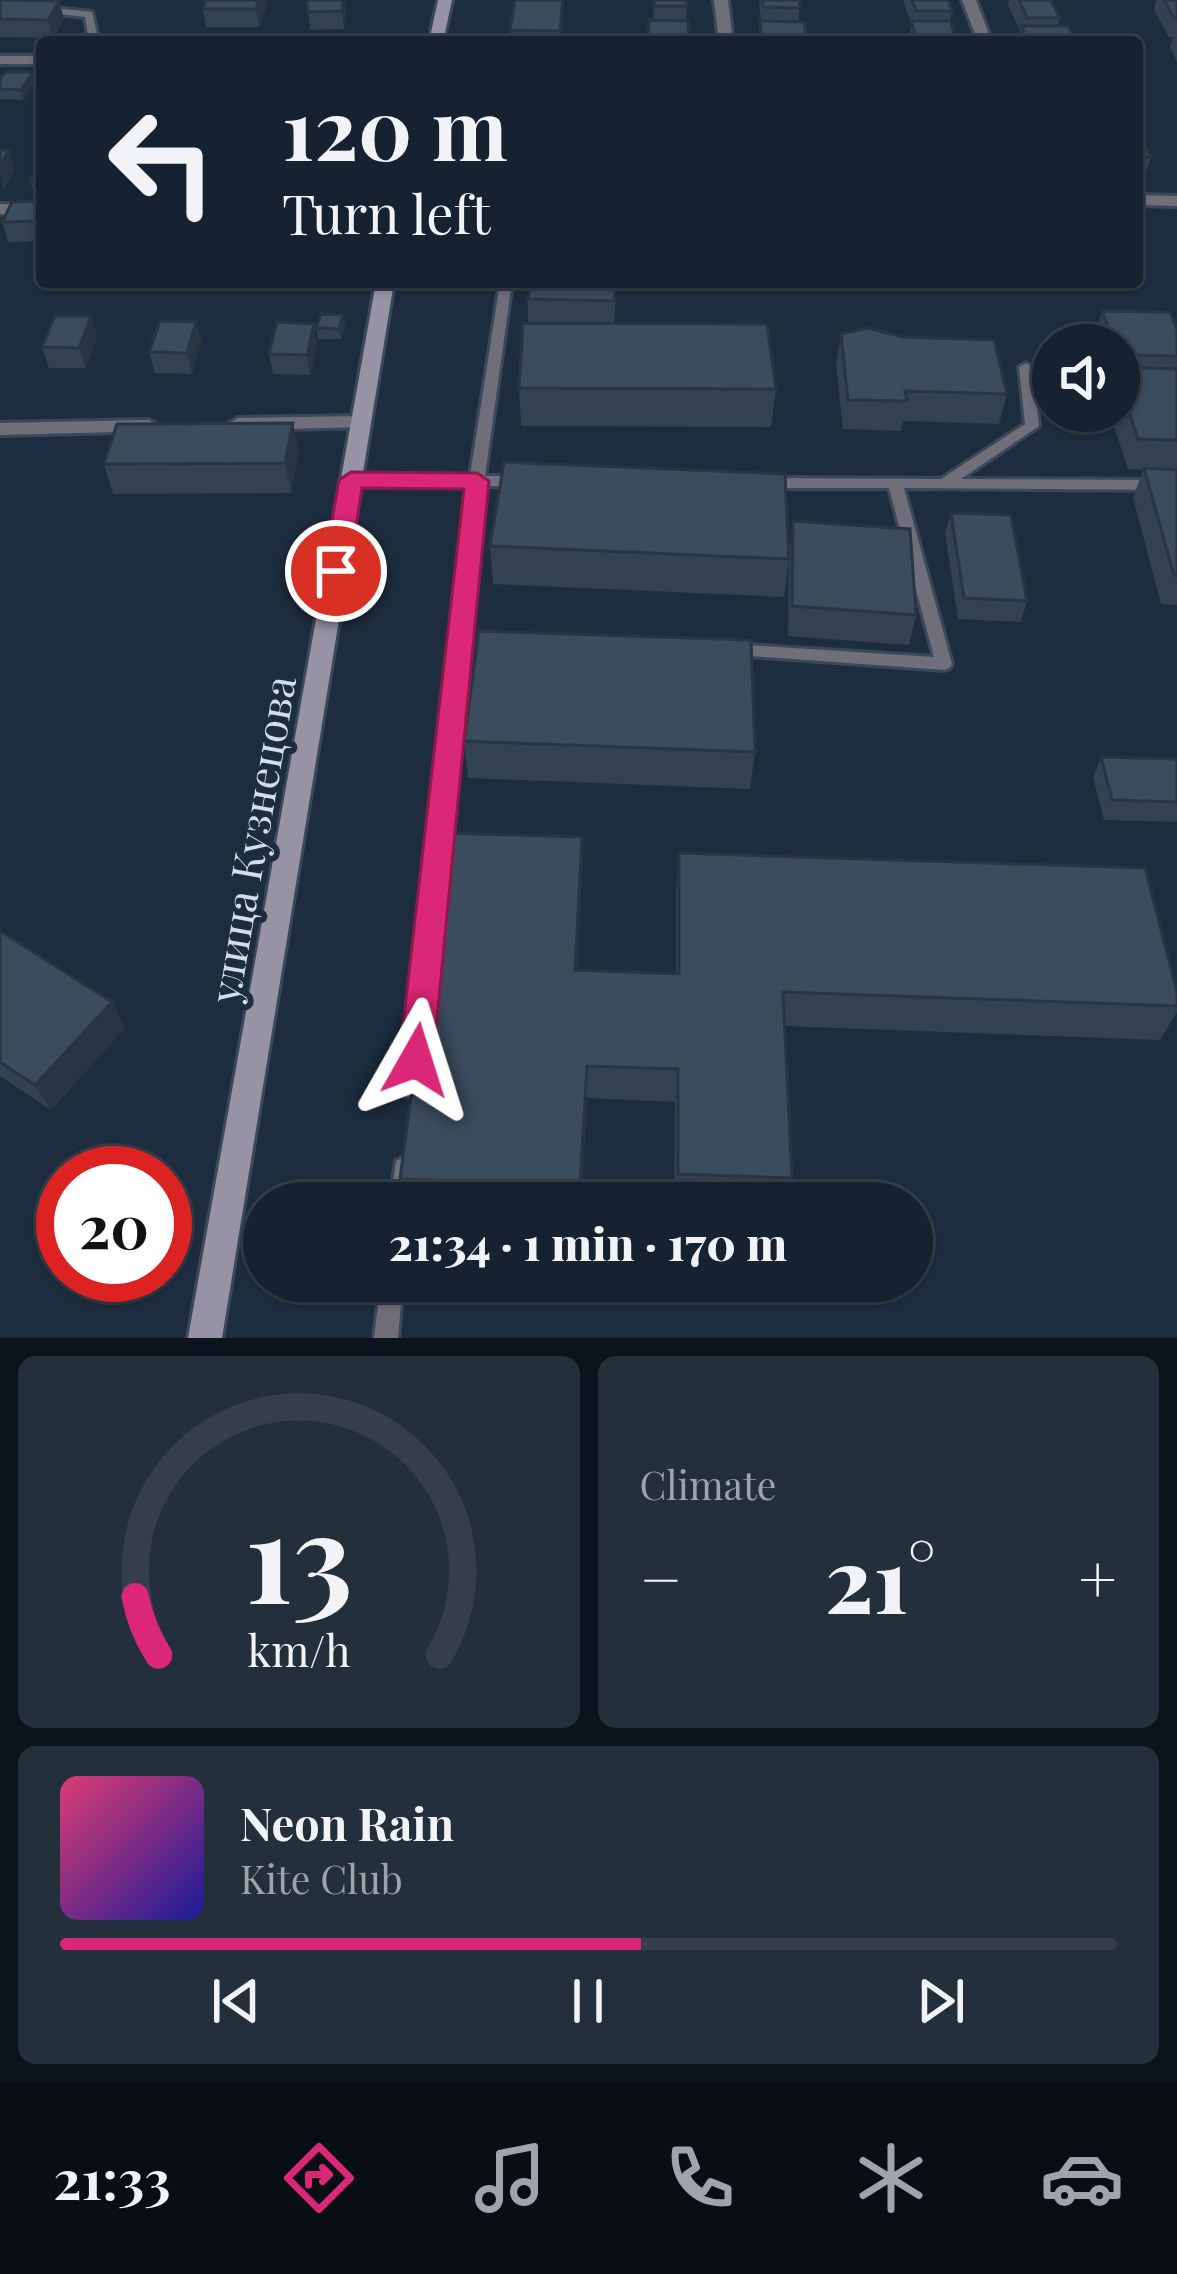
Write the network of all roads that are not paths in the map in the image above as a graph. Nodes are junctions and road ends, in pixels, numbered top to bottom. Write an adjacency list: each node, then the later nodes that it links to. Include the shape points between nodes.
1 (445, 0): 6 (main road)
2 (721, 0): 7 (street)
3 (970, 0): 8 (street)
4 (19, 8): 5 (lane, via 89,14)
5 (93, 36)
6 (437, 36)
7 (725, 36)
8 (984, 36)
9 (0, 60): 10 (street)
10 (36, 60)
11 (1143, 200): 12 (street)
12 (1177, 201)
13 (0, 209): 14 (street)
14 (36, 210)
15 (384, 288): 18 (main road, улица Кузнецова)
16 (505, 290): 23 (lane)
17 (1026, 368): 27 (lane, via 1032,426)
18 (362, 422): 19 (street); 22 (main road, улица Кузнецова)
19 (226, 424)
20 (181, 425): 21 (street)
21 (0, 429)
22 (351, 480): 23 (lane); 36 (main road, улица Кузнецова)
23 (477, 481): 24 (lane); 29 (lane)
24 (547, 482)
25 (756, 483): 26 (lane)
26 (895, 483): 27 (lane); 31 (lane, via 944,664)
27 (943, 484): 28 (lane)
28 (1177, 485)
29 (461, 632): 30 (lane); 32 (lane)
30 (484, 634)
31 (714, 649)
32 (411, 1108)
33 (406, 1156): 34 (lane)
34 (403, 1182)
35 (390, 1302): 37 (lane)
36 (205, 1338)
37 (386, 1338)

